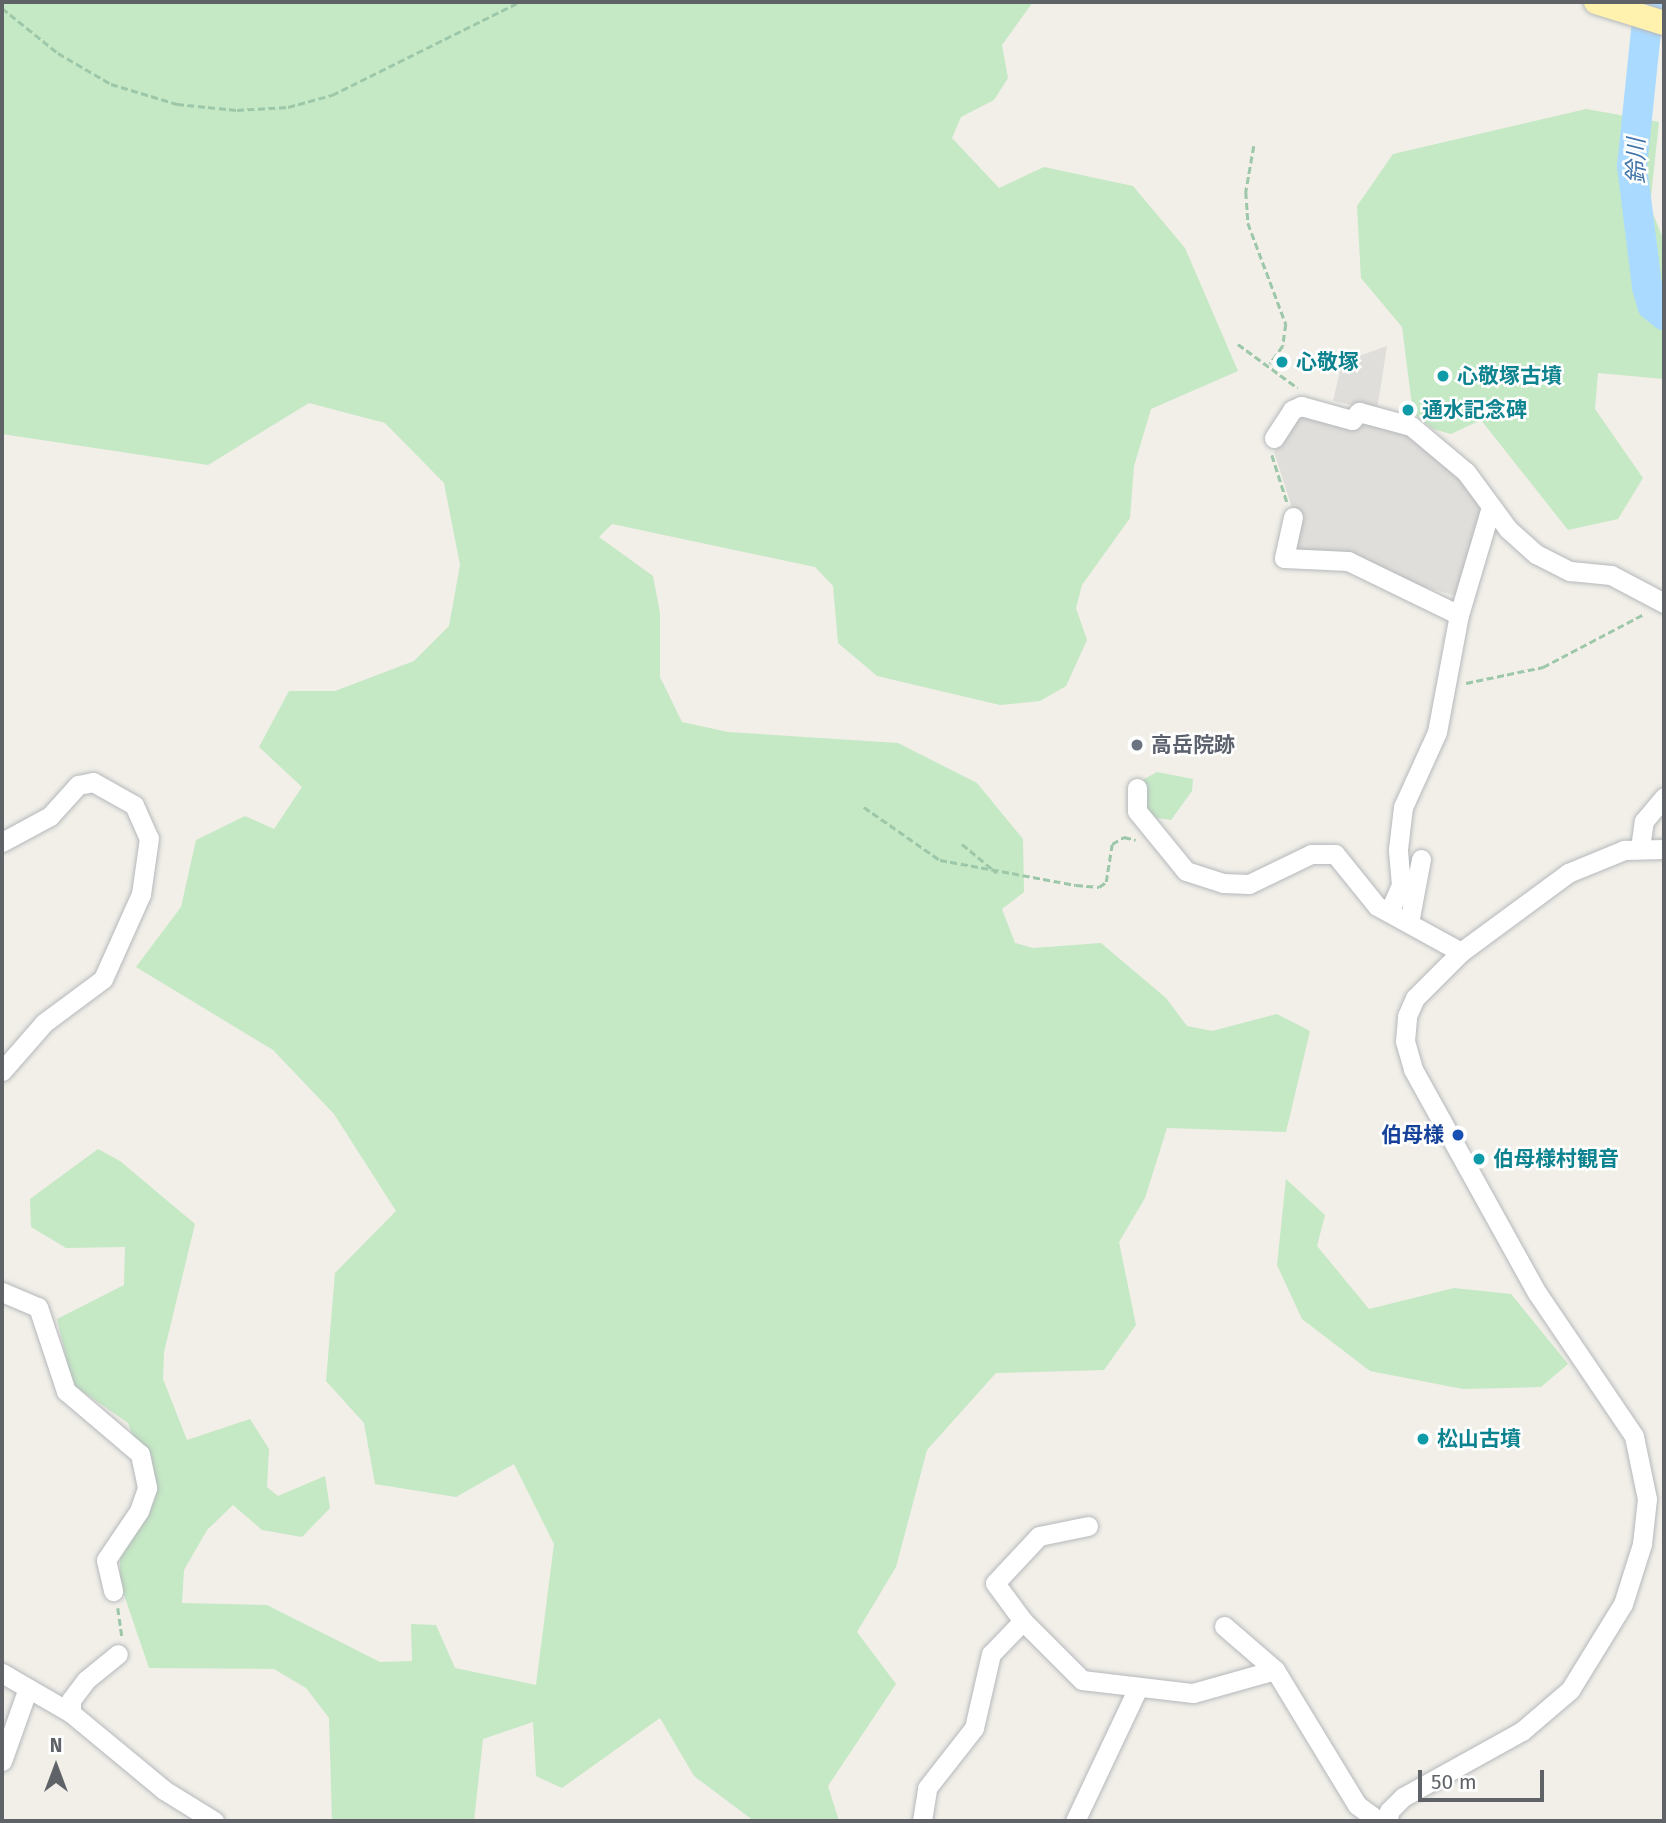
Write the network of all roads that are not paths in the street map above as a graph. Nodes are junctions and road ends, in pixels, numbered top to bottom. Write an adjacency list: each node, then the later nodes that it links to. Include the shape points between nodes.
1 (1596, 2): 2 (main road)
2 (1664, 23)
3 (1274, 438): 4 (street, via 1292,410 1301,406 1352,420 1359,412 1410,426 1466,472)
4 (1491, 507): 6 (street, via 1549,563 1611,575); 7 (street)
5 (1293, 517): 7 (street, via 1284,558 1348,561)
6 (1658, 606)
7 (1459, 615): 14 (street, via 1437,732 1403,807 1398,849 1401,885)
8 (1137, 789): 14 (street, via 1137,811 1165,839 1186,871 1223,883 1249,884 1324,851 1344,862 1362,894)
9 (1664, 797): 11 (street, via 1644,821)
10 (2, 842): 17 (street, via 50,816 78,785 93,782 134,805 149,838 141,894 103,979 44,1023)
11 (1640, 848): 12 (street); 16 (street, via 1568,873)
12 (1664, 849)
13 (1421, 859): 15 (street)
14 (1389, 912): 15 (street)
15 (1409, 923): 16 (street)
16 (1461, 952): 34 (street, via 1415,998 1407,1016 1405,1041 1413,1069 1537,1293 1634,1436 1642,1464 1646,1522 1615,1624 1570,1690 1522,1731 1404,1797 1389,1811)
17 (2, 1071)
18 (2, 1292): 20 (street, via 38,1307 66,1391 84,1401 143,1462 147,1488 139,1511 106,1560)
19 (1088, 1526): 21 (street, via 1039,1535 995,1583)
20 (113, 1591)
21 (1023, 1621): 27 (street, via 1082,1680); 31 (street, via 991,1654 974,1728 927,1788)
22 (1224, 1626): 24 (street)
23 (118, 1654): 28 (street, via 86,1680 71,1700)
24 (1276, 1670): 27 (street, via 1193,1693); 33 (street, via 1357,1805)
25 (2, 1673): 26 (street)
26 (28, 1688): 28 (street); 29 (street)
27 (1137, 1690): 32 (street)
28 (71, 1713): 30 (street, via 164,1790)
29 (2, 1761)
30 (214, 1821)
31 (922, 1821)
32 (1075, 1821)
33 (1380, 1821)
34 (1388, 1821)

